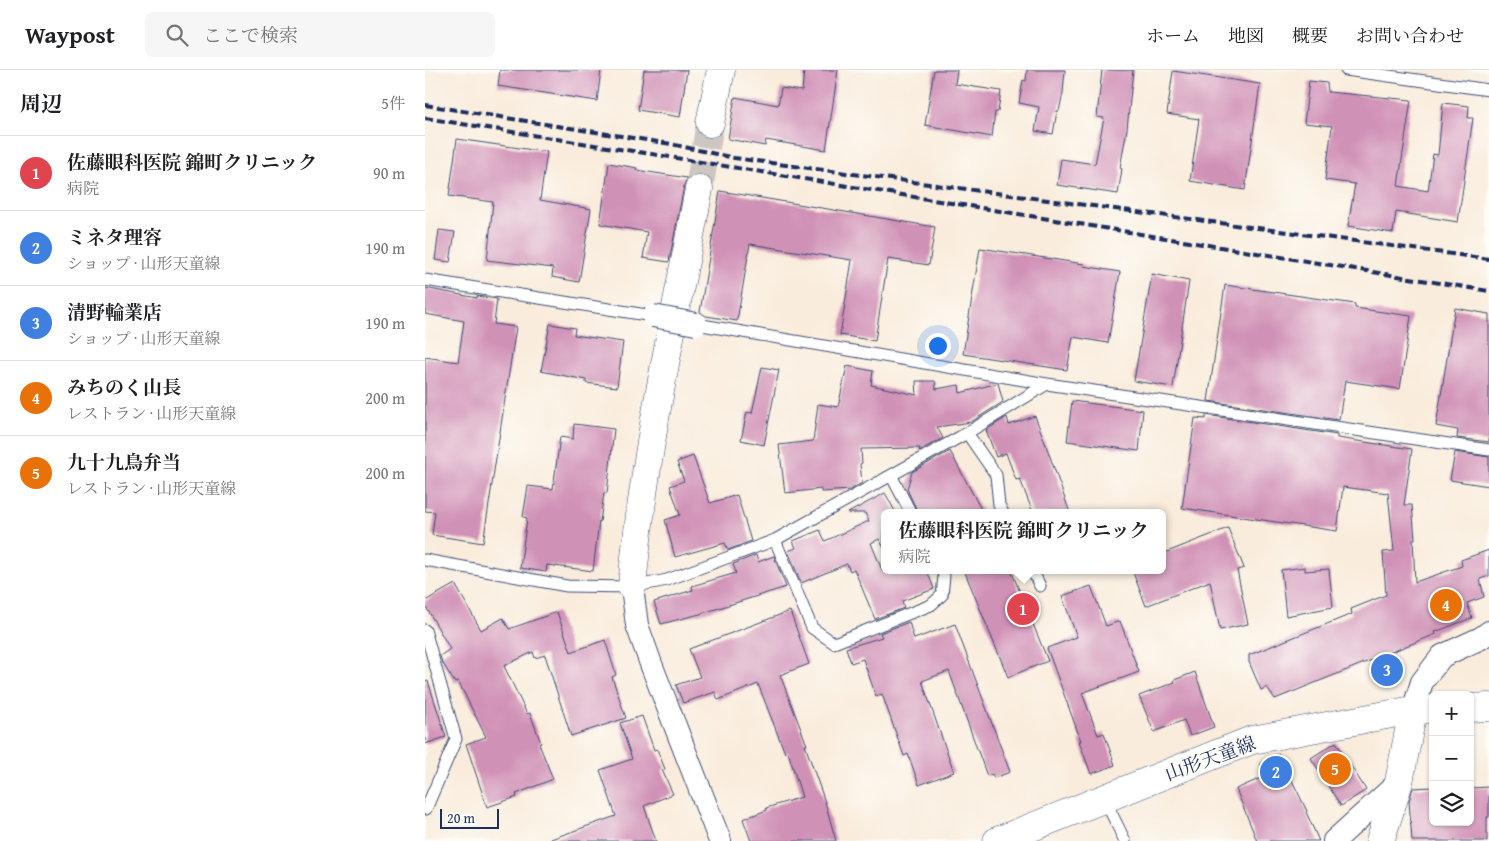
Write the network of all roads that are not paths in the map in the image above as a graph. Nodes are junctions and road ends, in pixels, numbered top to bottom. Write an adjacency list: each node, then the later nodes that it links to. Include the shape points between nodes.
1 (721, 70): 4 (street)
2 (1346, 70): 3 (lane)
3 (1489, 90)
4 (710, 123)
5 (699, 189): 20 (street, via 637,526)
6 (425, 280): 7 (lane)
7 (653, 316): 8 (street, bridge)
8 (696, 324): 9 (lane)
9 (1047, 384): 10 (lane); 11 (lane)
10 (967, 433): 12 (lane); 14 (lane, via 996,475)
11 (1489, 450)
12 (892, 477): 13 (lane); 15 (lane)
13 (909, 509)
14 (1001, 509)
15 (775, 540): 17 (lane, via 812,628 834,643 931,605 942,595); 20 (lane, via 667,580)
16 (425, 560): 20 (lane, via 567,586)
17 (944, 574)
18 (1034, 574): 19 (lane)
19 (1040, 586)
20 (632, 587): 29 (street, via 637,625)
21 (425, 630): 28 (lane, via 456,738)
22 (1489, 632): 25 (street, via 1442,656 1422,682)
23 (1489, 707): 24 (street)
24 (1474, 708)
25 (1423, 709): 26 (street); 27 (street, 山形天童線, via 1253,740)
26 (1399, 782): 32 (street); 33 (street)
27 (1104, 798): 30 (street, 山形天童線); 31 (lane)
28 (427, 810)
29 (720, 841)
30 (997, 841)
31 (1125, 841)
32 (1334, 841)
33 (1380, 841)

